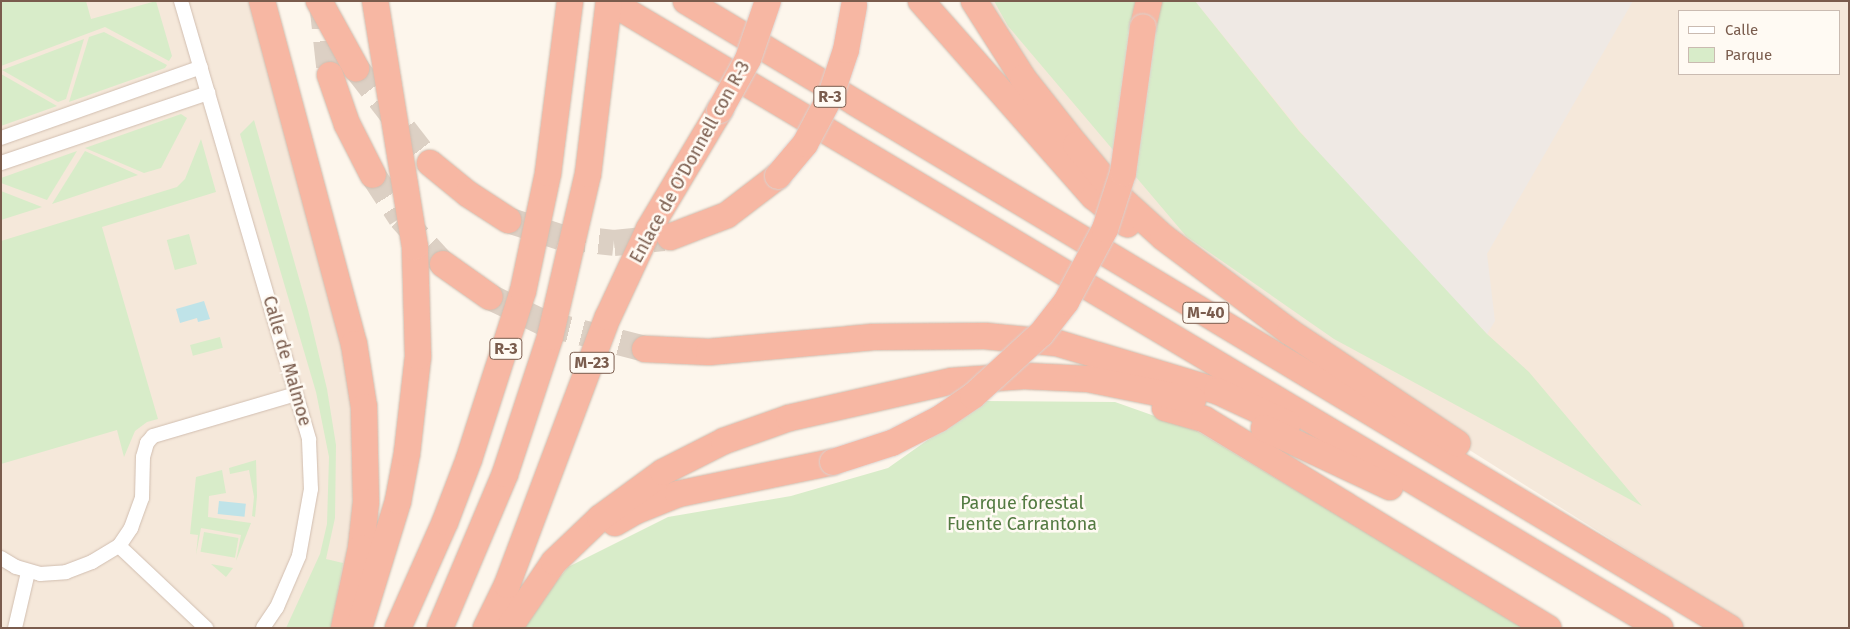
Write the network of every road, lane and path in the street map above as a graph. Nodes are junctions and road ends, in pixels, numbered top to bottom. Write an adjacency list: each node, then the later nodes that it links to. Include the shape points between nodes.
1 (181, 1): 13 (street, Calle de Malmoe)
2 (262, 1): 39 (highway, via 354,344 364,407 366,502 361,548)
3 (319, 1): 14 (highway)
4 (375, 1): 40 (highway, via 415,247 418,356 398,502)
5 (570, 1): 41 (highway, R-3, via 548,173 523,291 469,459)
6 (609, 1): 33 (highway, M-40); 42 (highway, R-3, via 588,174 550,337 504,474)
7 (686, 1): 35 (highway, M-40)
8 (768, 1): 43 (highway, Enlace de O'Donnell con R-3 / M-23, bridge, via 748,59 649,229 608,317 507,585)
9 (921, 1): 26 (highway, via 1094,197 1213,293)
10 (974, 1): 26 (highway, via 1023,78 1120,198 1162,237 1234,292)
11 (1149, 1): 34 (highway, bridge, via 1123,173 1105,229 1066,302 1041,334 973,396 939,419 892,443 833,462 720,483 636,511 594,536)
12 (854, 3): 22 (highway, R-3, bridge, via 846,50 831,95 805,144 778,176 727,215)
13 (201, 68): 16 (street, Calle de Malmoe); 17 (street)
14 (356, 68)
15 (330, 75): 20 (highway, via 346,124)
16 (208, 92): 19 (street); 27 (street, Calle de Malmoe)
17 (1, 138)
18 (430, 162): 21 (highway, via 468,194)
19 (1, 164)
20 (373, 175)
21 (508, 220)
22 (670, 237)
23 (443, 264): 24 (highway)
24 (490, 297)
25 (645, 349): 29 (highway, via 709,352 873,337 985,336 1057,342 1217,391 1295,427)
26 (1368, 386): 35 (highway, via 1674,579)
27 (296, 394): 30 (street, via 153,436 146,443 143,457 140,506); 38 (street, Calle de Malmoe, via 309,440 311,489 307,522 300,556 277,607)
28 (858, 401): 29 (highway, via 952,380 1024,376 1088,379 1185,397 1289,437); 34 (highway, via 724,441 662,472 600,518 560,556); 45 (highway, via 997,385 1053,385 1109,392 1204,419)
29 (1390, 487): 33 (highway, via 1551,578)
30 (119, 546): 32 (street, via 66,572); 37 (street)
31 (1, 558): 32 (street)
32 (28, 572): 36 (street)
33 (1621, 604): 46 (highway, M-40)
34 (524, 605): 44 (highway)
35 (1728, 626)
36 (15, 628)
37 (206, 628)
38 (263, 628)
39 (344, 628)
40 (359, 628)
41 (398, 628)
42 (440, 628)
43 (486, 628)
44 (510, 628)
45 (1548, 628)
46 (1660, 628)

